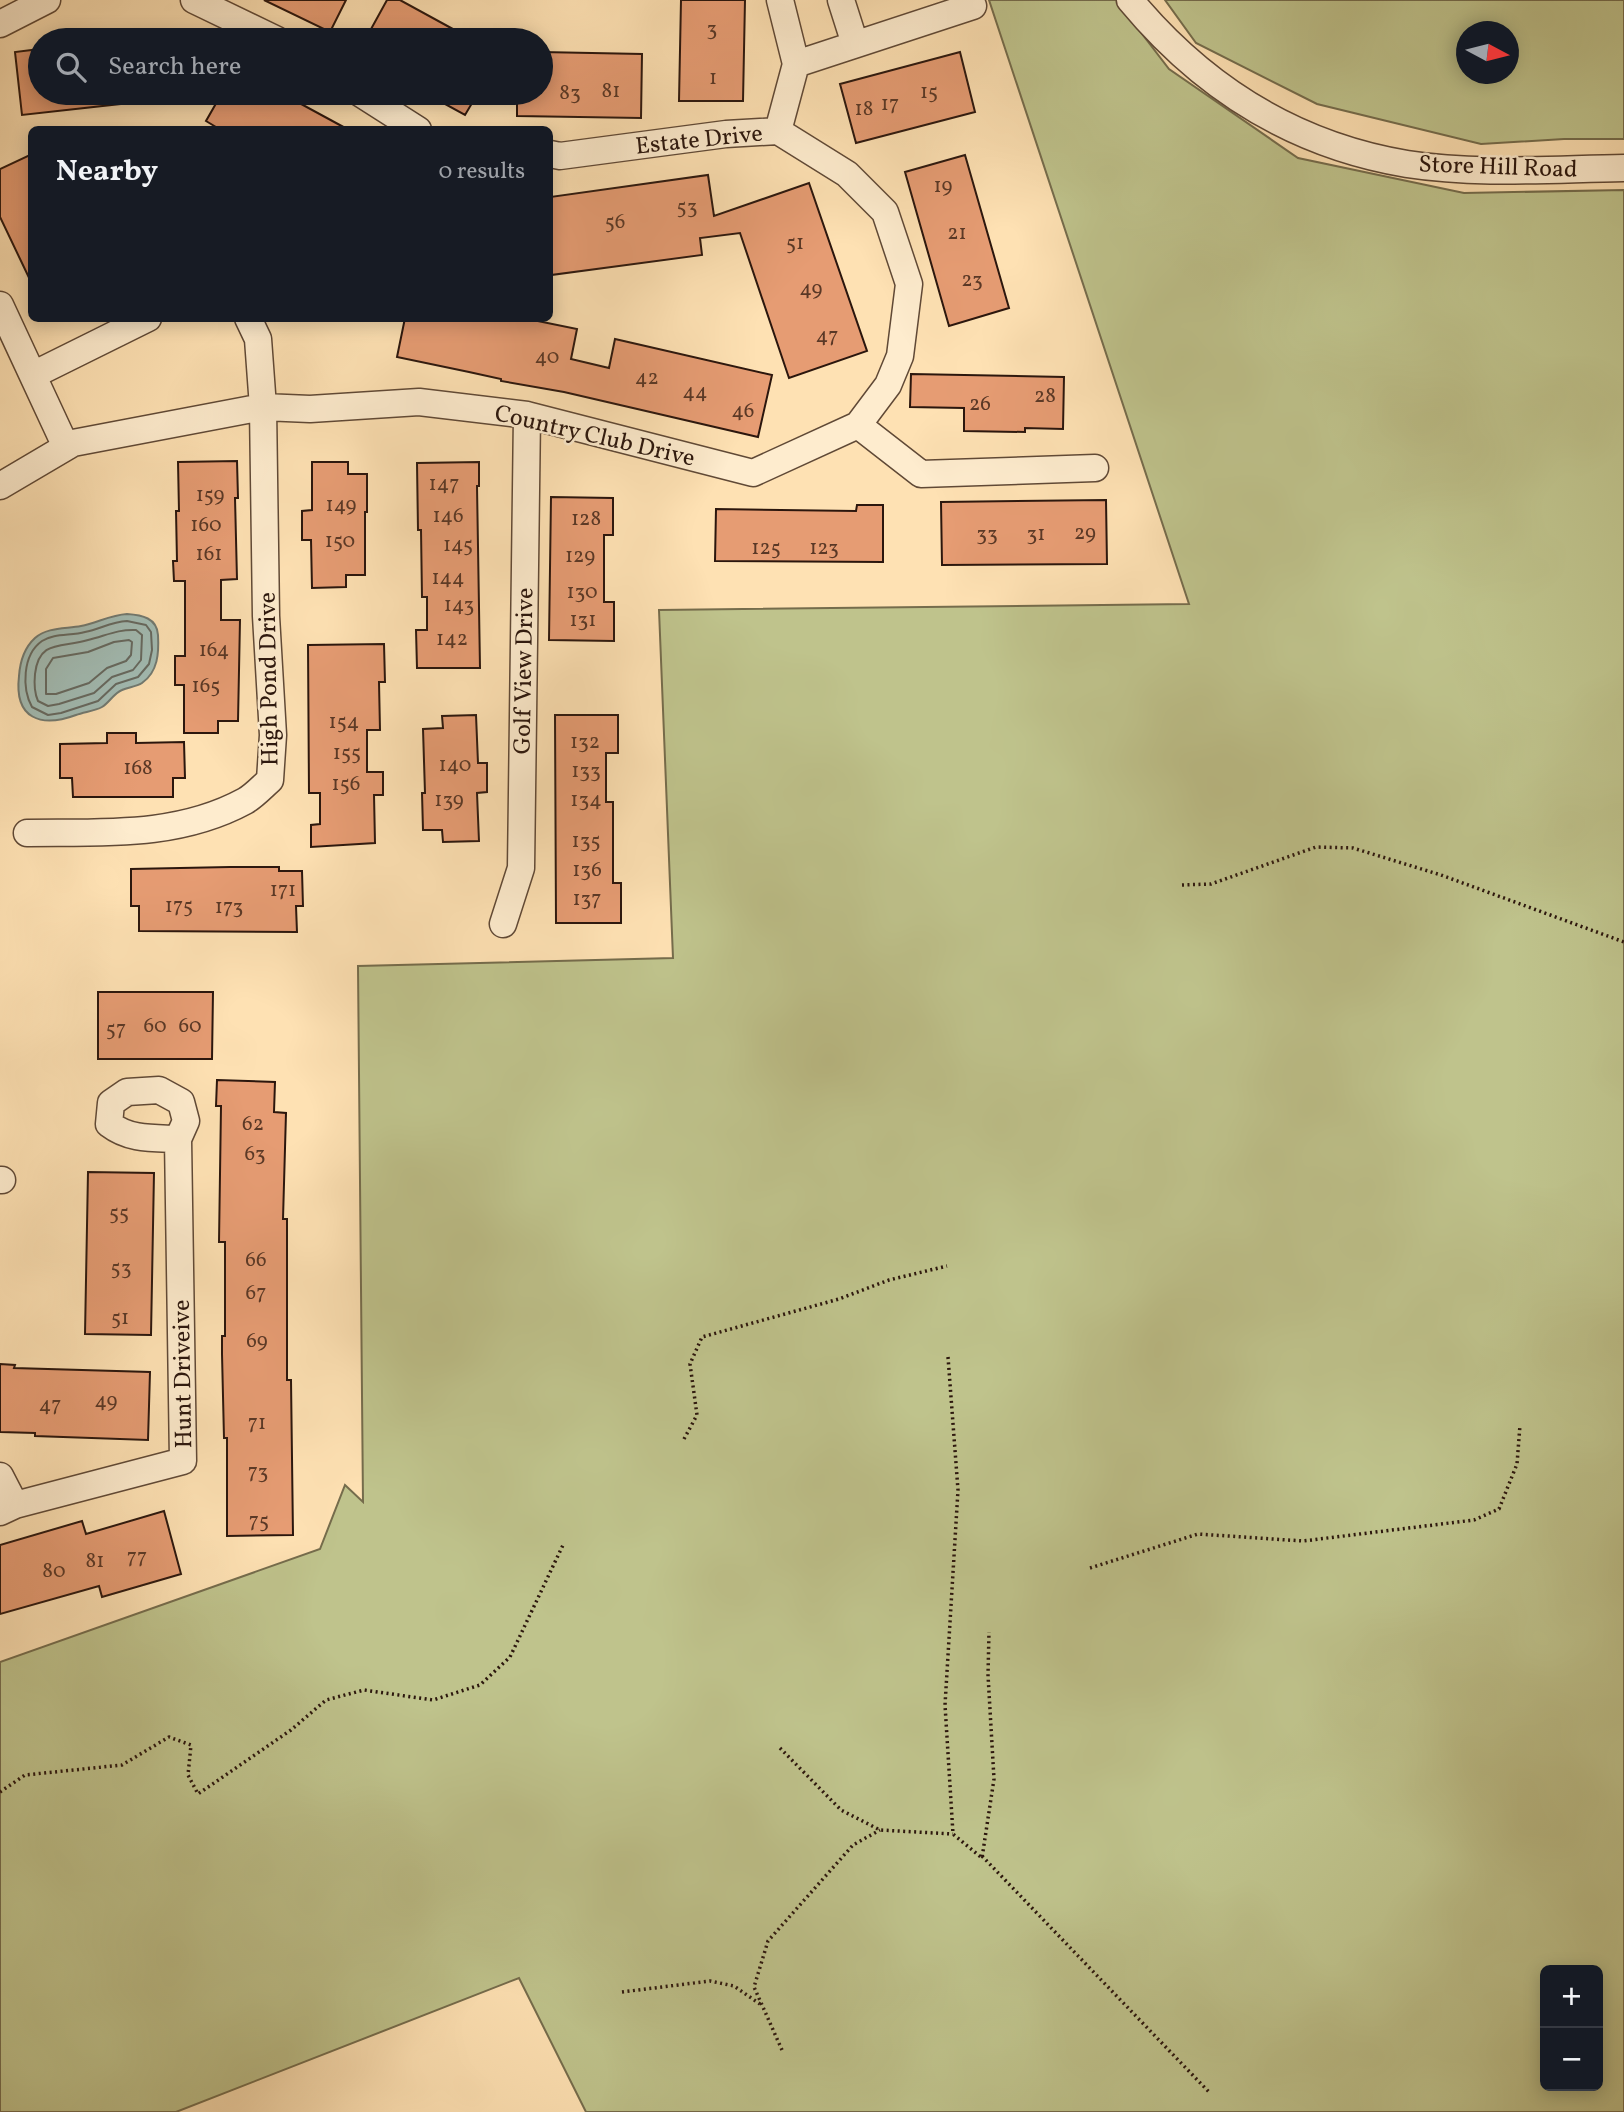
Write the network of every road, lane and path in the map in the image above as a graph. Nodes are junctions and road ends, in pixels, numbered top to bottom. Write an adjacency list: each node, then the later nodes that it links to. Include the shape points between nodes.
1 (47, 0): 7 (street)
2 (194, 0): 8 (street)
3 (780, 0): 10 (street)
4 (841, 0): 9 (street)
5 (1130, 0): 15 (street, Store Hill Road, via 1183,58 1212,82 1297,131 1361,155 1482,170)
6 (973, 6): 9 (street)
7 (0, 24)
8 (252, 28)
9 (855, 44): 10 (street)
10 (796, 64): 13 (street)
11 (379, 105): 12 (street)
12 (412, 126)
13 (778, 131): 14 (street, Estate Drive); 22 (street, Estate Drive, via 847,174 885,212 909,284 900,356 888,386)
14 (553, 155)
15 (1624, 169)
16 (0, 306): 19 (street)
17 (140, 322): 19 (street)
18 (250, 322): 20 (street, via 258,339)
19 (33, 375): 23 (street)
20 (263, 407): 21 (street, Country Club Drive, via 310,409 419,402); 23 (street, Country Club Drive); 26 (street, High Pond Drive, via 273,735 270,780 247,800 195,822 144,832)
21 (527, 415): 22 (street, Country Club Drive, via 753,473); 28 (street, Golf View Drive, via 521,868)
22 (858, 425): 24 (street, via 921,474)
23 (66, 447): 25 (street, Country Club Drive)
24 (1095, 468)
25 (0, 485)
26 (27, 833)
27 (1182, 885): 29 (path, via 1211,884 1315,847 1353,848)
28 (503, 924)
29 (1624, 942)
30 (178, 1139): 36 (street, Hunt Driveive, via 183,1461)
31 (947, 1266): 34 (path, via 702,1337 690,1364 698,1415)
32 (948, 1357): 43 (path, via 958,1490 945,1705)
33 (1521, 1425): 38 (path, via 1517,1464 1499,1508 1474,1521 1303,1541 1198,1534)
34 (684, 1439)
35 (0, 1476): 36 (street)
36 (8, 1509)
37 (563, 1545): 41 (path, via 510,1657 481,1685 433,1700 364,1690 326,1700 198,1794 188,1775 191,1745 169,1737 122,1765 25,1775)
38 (1090, 1568)
39 (989, 1632): 44 (path, via 994,1779)
40 (780, 1748): 42 (path, via 841,1810)
41 (0, 1792)
42 (880, 1830): 43 (path); 46 (path, via 853,1844 768,1941 754,1987)
43 (953, 1833): 44 (path)
44 (982, 1856): 48 (path)
45 (622, 1992): 46 (path, via 710,1981 734,1986)
46 (762, 2006): 47 (path)
47 (782, 2050)
48 (1209, 2092)

